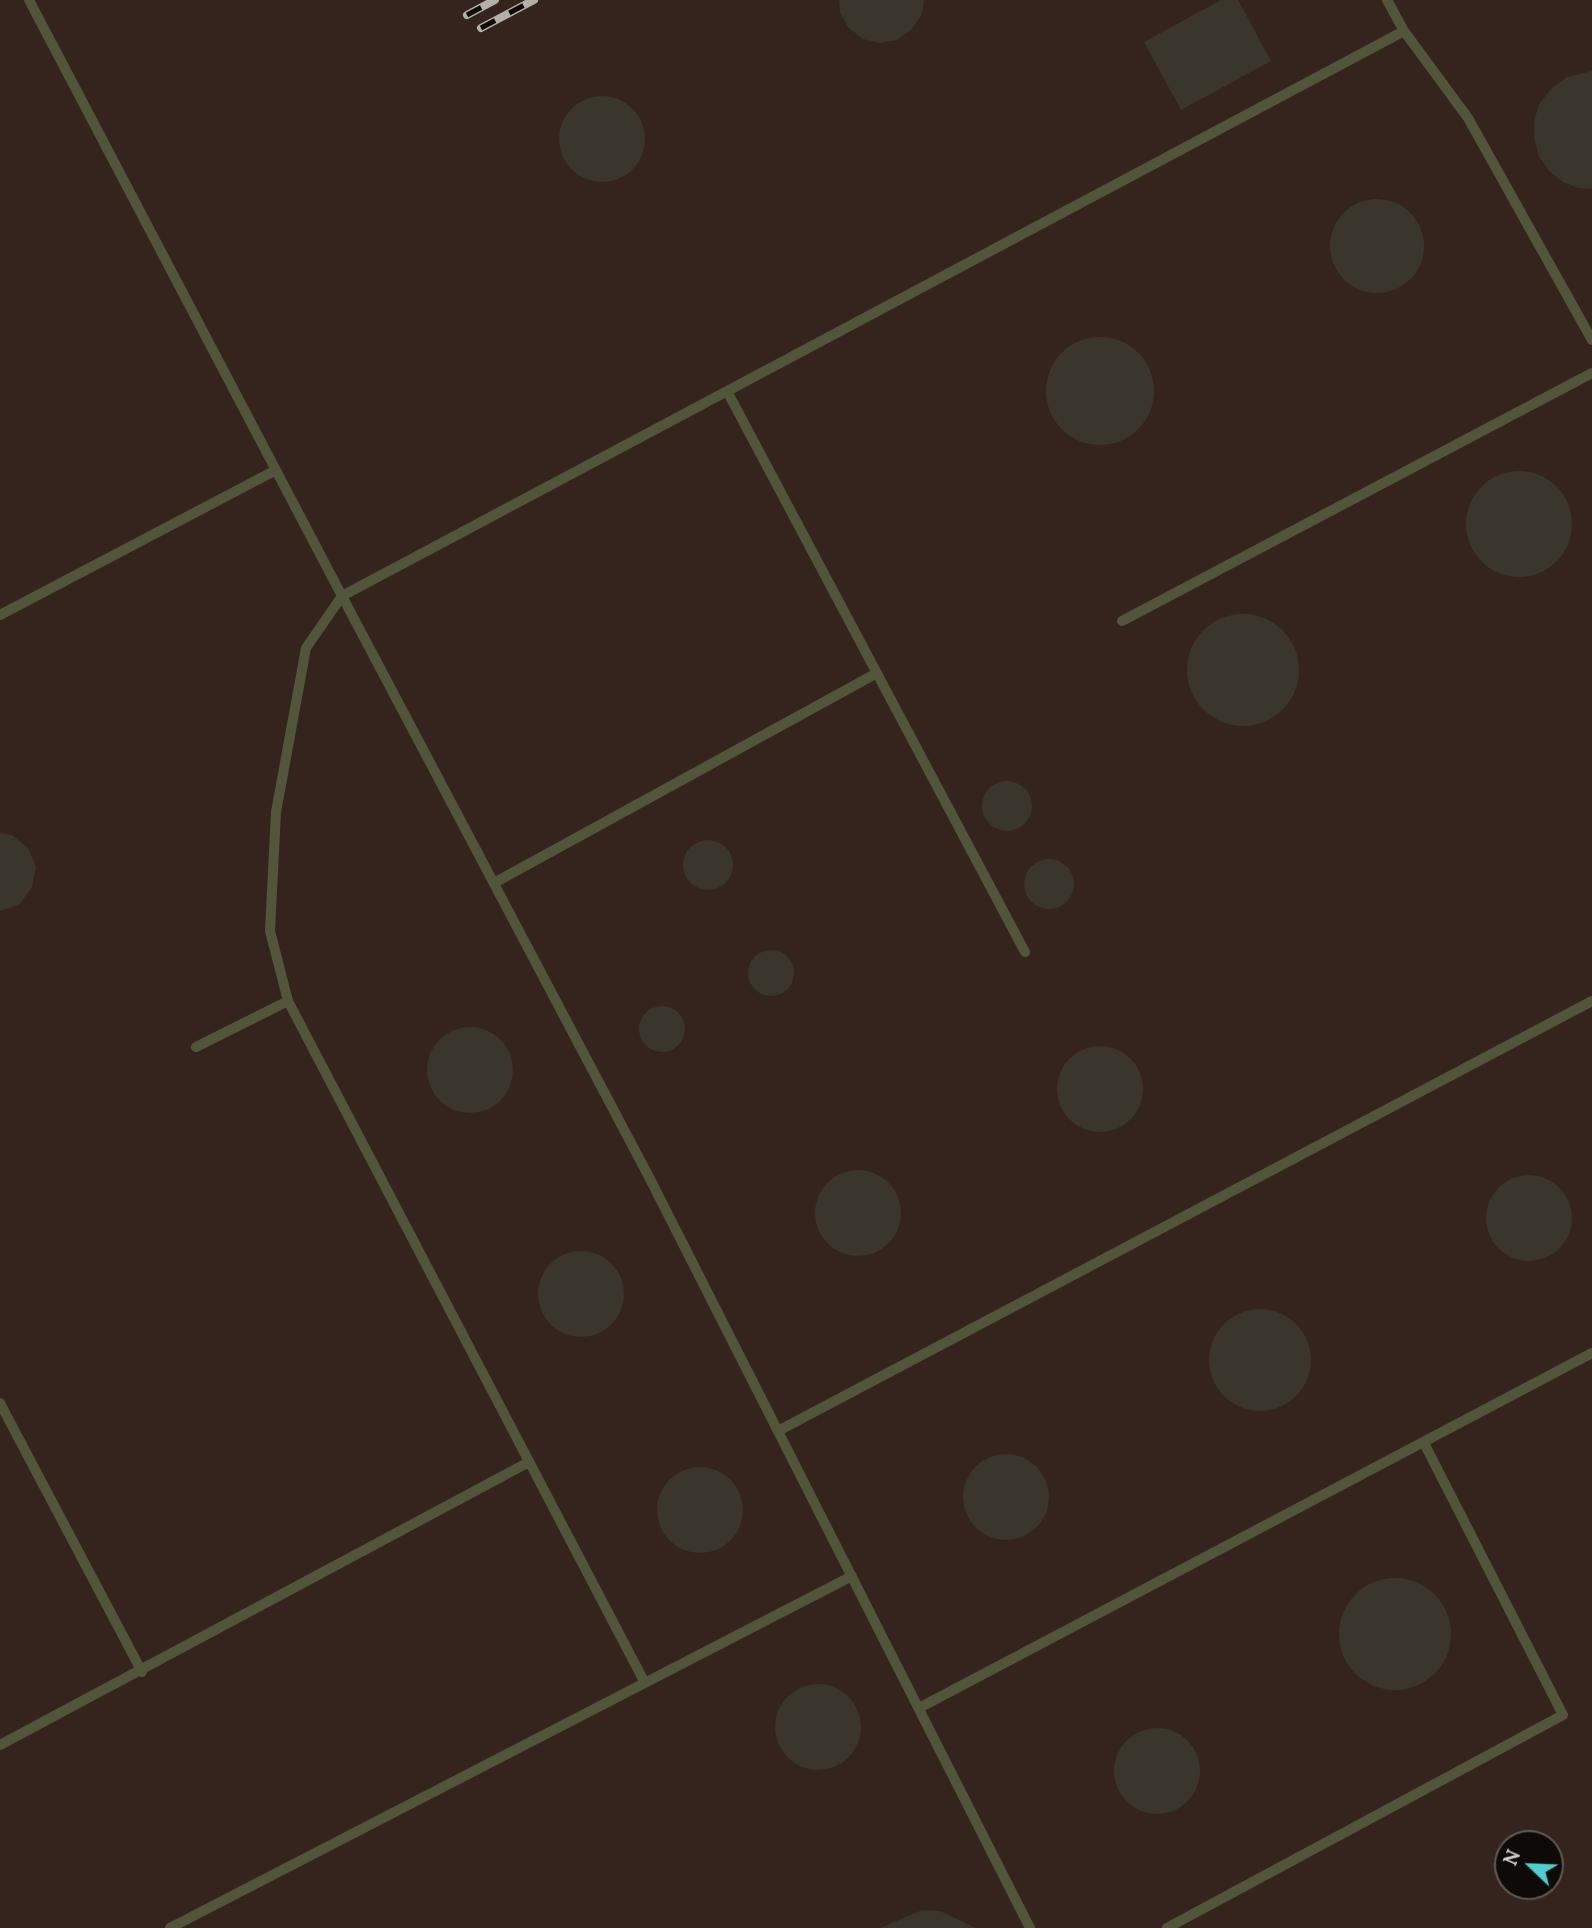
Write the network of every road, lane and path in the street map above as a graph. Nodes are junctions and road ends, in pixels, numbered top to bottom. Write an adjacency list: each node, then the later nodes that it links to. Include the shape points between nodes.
1 (29, 0): 7 (lane)
2 (1387, 0): 3 (lane)
3 (1404, 31): 4 (lane, via 1468,118); 6 (lane)
4 (1592, 340)
5 (1592, 373): 10 (lane)
6 (727, 391): 8 (lane); 11 (lane)
7 (276, 470): 8 (lane); 9 (lane)
8 (342, 596): 12 (lane); 14 (lane, via 306,648 276,812 270,930)
9 (0, 615)
10 (1122, 621)
11 (877, 673): 12 (lane); 13 (lane)
12 (494, 883): 19 (lane)
13 (1025, 953)
14 (288, 1001): 16 (lane); 21 (lane)
15 (1592, 1001): 19 (lane)
16 (196, 1048)
17 (1592, 1353): 20 (lane)
18 (0, 1403): 23 (lane)
19 (778, 1431): 22 (lane)
20 (1424, 1443): 25 (lane); 29 (lane, via 1563,1715)
21 (529, 1462): 23 (lane); 24 (lane)
22 (852, 1576): 24 (lane); 25 (lane)
23 (142, 1672): 26 (lane)
24 (645, 1683): 27 (lane)
25 (919, 1708): 28 (lane)
26 (0, 1745)
27 (170, 1928)
28 (1030, 1928)
29 (1167, 1928)

